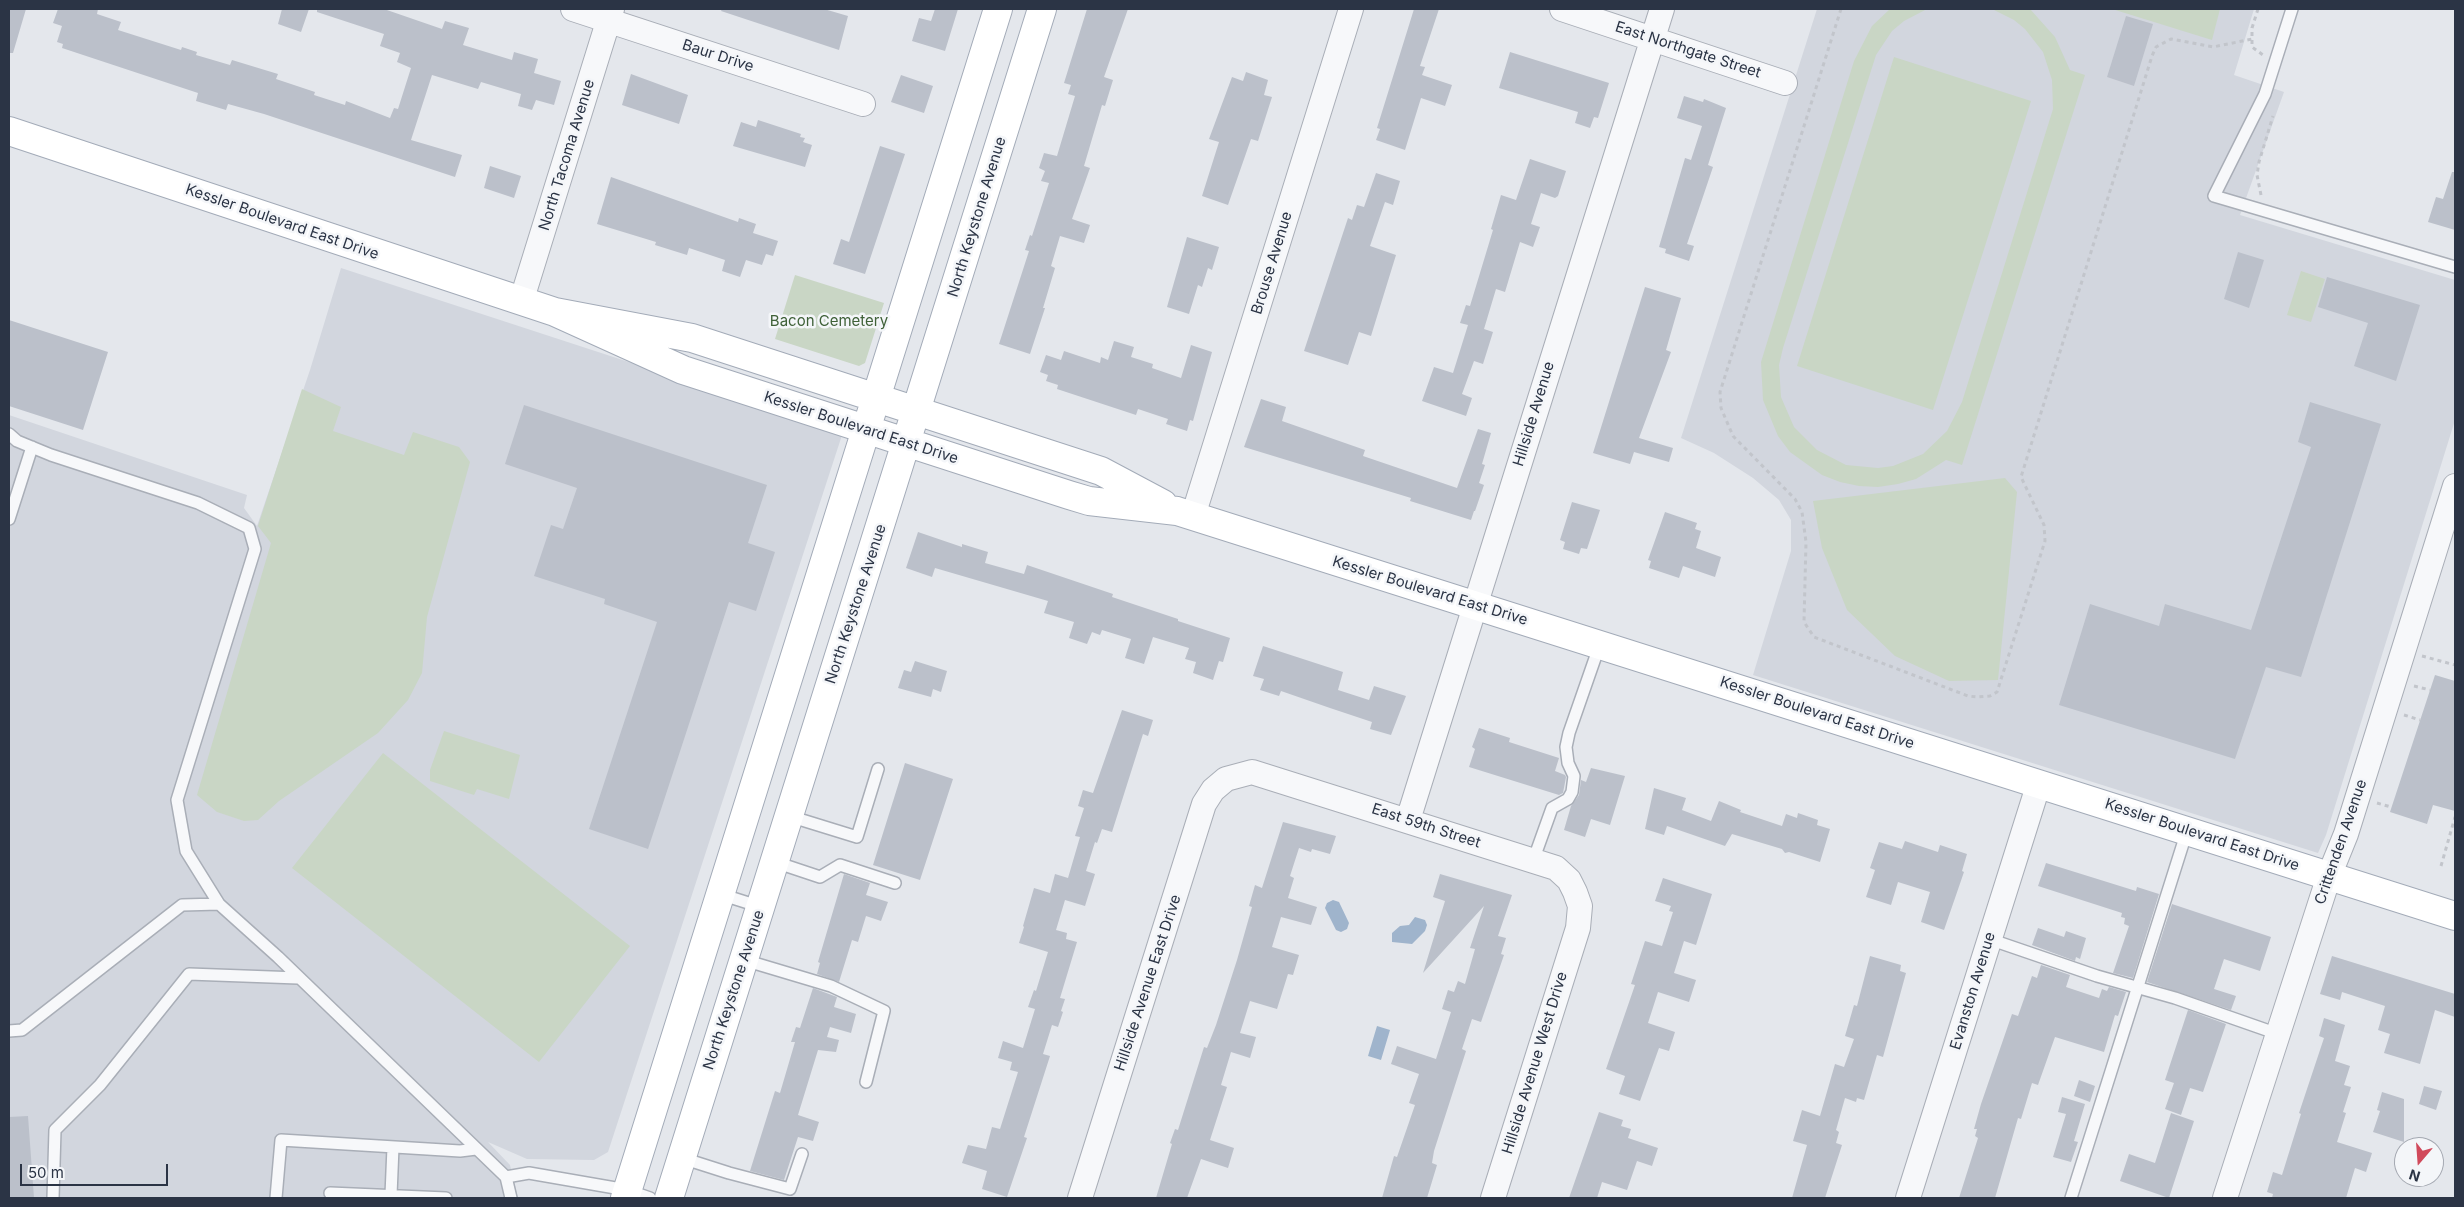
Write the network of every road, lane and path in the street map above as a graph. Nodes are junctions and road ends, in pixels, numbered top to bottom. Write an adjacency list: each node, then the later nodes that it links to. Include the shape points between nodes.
1 (573, 9): 10 (street, Baur Drive)
2 (998, 9): 18 (main road)
3 (1042, 9): 19 (main road, North Keystone Avenue)
4 (1351, 9): 25 (street, Brouse Avenue)
5 (1562, 9): 11 (street, East Northgate Street)
6 (1662, 9): 11 (street, Hillside Avenue)
7 (1841, 9): 8 (path, via 1720,392 1721,408 1733,436 1795,499 1802,512 1806,542 1804,622 1814,637 1977,697 1997,692 2045,541 2044,525 2021,478 2152,56 2156,48 2171,39 2213,47 2252,39)
8 (2258, 9)
9 (2292, 9): 15 (lane, via 2265,94 2214,196)
10 (611, 14): 13 (street, Baur Drive); 16 (street, North Tacoma Avenue)
11 (1652, 38): 12 (street, East Northgate Street); 27 (street, Hillside Avenue)
12 (1785, 83)
13 (863, 104)
14 (9, 131): 16 (main road, Kessler Boulevard East Drive)
15 (2455, 267)
16 (521, 302): 17 (main road, Kessler Boulevard East Drive)
17 (555, 312): 18 (main road, Kessler Boulevard East Drive, via 692,338); 20 (main road, Kessler Boulevard East Drive, via 683,370)
18 (876, 399): 19 (main road, Kessler Boulevard East Drive); 20 (main road)
19 (916, 412): 22 (main road, North Keystone Avenue); 25 (main road, Kessler Boulevard East Drive, via 1101,471)
20 (866, 430): 22 (main road, Kessler Boulevard East Drive); 49 (main road)
21 (9, 434): 23 (lane, via 16,441)
22 (906, 443): 25 (main road, Kessler Boulevard East Drive, via 1088,501); 40 (main road, North Keystone Avenue)
23 (32, 447): 26 (lane); 50 (lane, via 198,503 249,528 255,549 178,800 186,851)
24 (2455, 486): 47 (street, Crittenden Avenue, via 2344,840)
25 (1185, 514): 27 (main road, Kessler Boulevard East Drive)
26 (9, 519)
27 (1475, 604): 28 (main road, Kessler Boulevard East Drive); 42 (street, Hillside Avenue)
28 (1600, 644): 37 (main road, Kessler Boulevard East Drive); 44 (lane, via 1566,747 1574,776 1572,792 1568,799 1552,808)
29 (2420, 656): 30 (path)
30 (2455, 666)
31 (2411, 685): 32 (path)
32 (2430, 690)
33 (2401, 714): 34 (path)
34 (2420, 720)
35 (878, 769): 40 (lane, via 857,837)
36 (1230, 777): 42 (street, East 59th Street, via 1259,773); 74 (street, Hillside Avenue East Drive, via 1213,790 1204,804)
37 (2038, 783): 43 (main road, Kessler Boulevard East Drive); 54 (street, Evanston Avenue)
38 (2374, 802): 39 (path)
39 (2391, 807)
40 (789, 816): 45 (main road, North Keystone Avenue)
41 (2455, 817): 46 (path)
42 (1408, 820): 44 (street, East 59th Street)
43 (2187, 831): 47 (main road, Kessler Boulevard East Drive); 57 (lane)
44 (1533, 860): 53 (street, East 59th Street, via 1556,868 1569,880 1580,906)
45 (775, 862): 48 (lane, via 820,877 840,865); 51 (main road, North Keystone Avenue)
46 (2441, 866)
47 (2329, 876): 52 (main road, Kessler Boulevard East Drive); 59 (street, Crittenden Avenue)
48 (895, 883)
49 (720, 894): 51 (lane); 67 (main road)
50 (219, 904): 56 (lane); 58 (lane, via 182,905 22,1030)
51 (761, 907): 55 (main road, North Keystone Avenue)
52 (2455, 916)
53 (1578, 928): 75 (street, Hillside Avenue West Drive)
54 (1990, 939): 57 (lane); 76 (street, Evanston Avenue)
55 (744, 960): 60 (lane, via 832,986 884,1011); 64 (main road, North Keystone Avenue)
56 (298, 978): 62 (lane); 69 (lane, via 189,974 100,1085 55,1130)
57 (2137, 987): 59 (lane); 77 (lane)
58 (9, 1031)
59 (2278, 1034): 78 (street, Crittenden Avenue)
60 (866, 1082)
61 (393, 1147): 62 (lane); 66 (lane); 70 (lane, via 281,1140)
62 (476, 1149): 65 (lane)
63 (802, 1154): 64 (lane, via 790,1189)
64 (682, 1158): 73 (main road, North Keystone Avenue)
65 (506, 1176): 67 (lane, via 529,1174); 72 (lane)
66 (392, 1195): 68 (lane); 71 (lane)
67 (634, 1196)
68 (330, 1197)
69 (53, 1198)
70 (276, 1198)
71 (446, 1198)
72 (511, 1198)
73 (669, 1198)
74 (1080, 1198)
75 (1493, 1198)
76 (1908, 1198)
77 (2071, 1198)
78 (2225, 1198)

